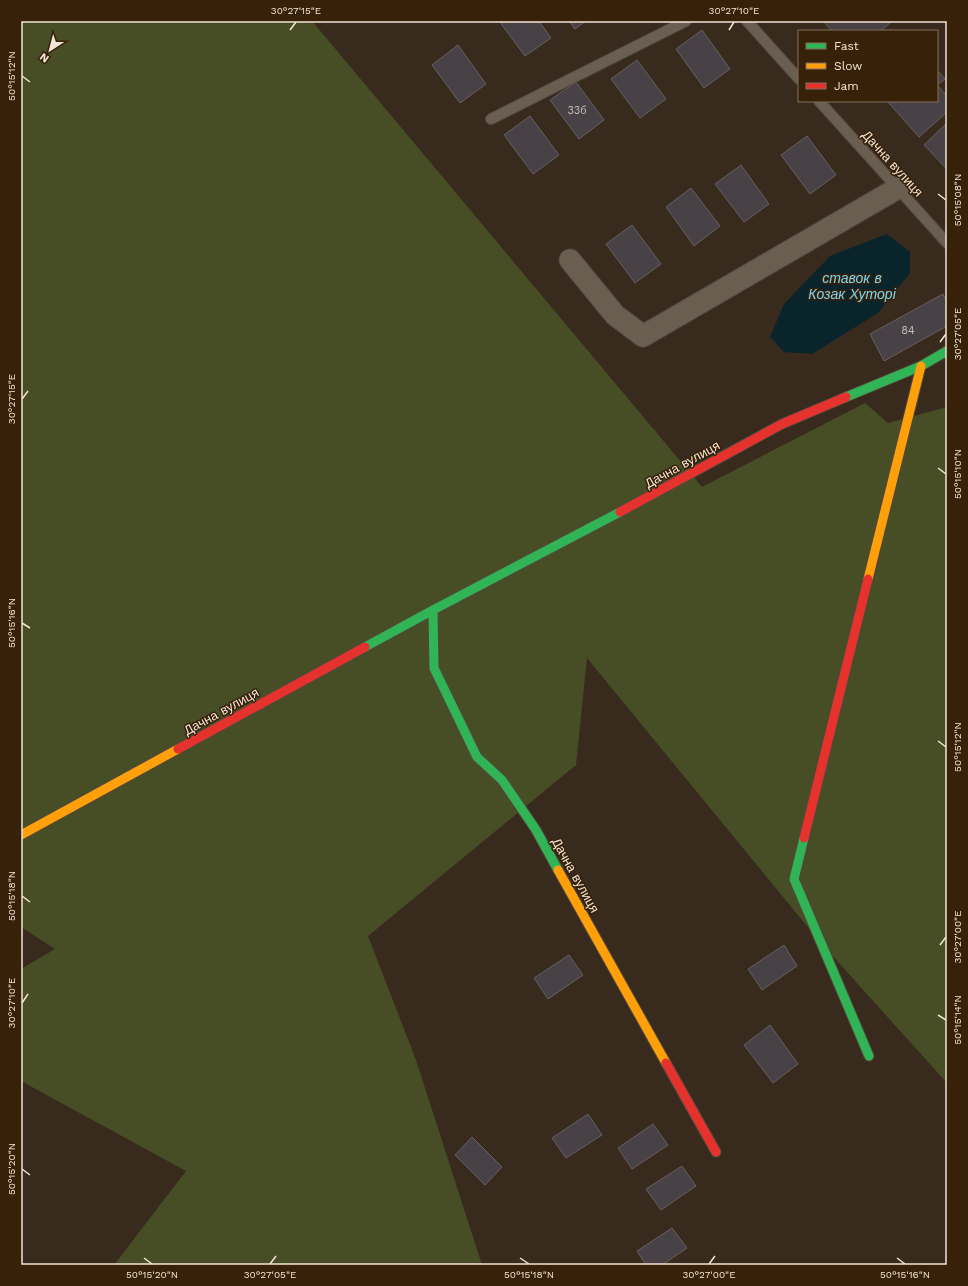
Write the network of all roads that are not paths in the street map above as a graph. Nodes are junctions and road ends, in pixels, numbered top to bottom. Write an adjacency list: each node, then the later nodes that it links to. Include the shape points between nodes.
1 (686, 21): 5 (lane)
2 (747, 21): 3 (lane)
3 (798, 78)
4 (820, 102): 6 (lane, Дачна вулиця)
5 (491, 119)
6 (898, 188): 7 (lane, Дачна вулиця); 8 (street, via 643,336 615,315)
7 (947, 243)
8 (570, 260)
9 (947, 351): 10 (street, Дачна вулиця)
10 (921, 366): 11 (street, Дачна вулиця, via 782,424 659,492); 13 (street, via 794,879)
11 (433, 610): 12 (street, Дачна вулиця); 14 (street, Дачна вулиця, via 434,668 477,757 502,780 536,830)
12 (21, 836)
13 (869, 1056)
14 (716, 1152)

